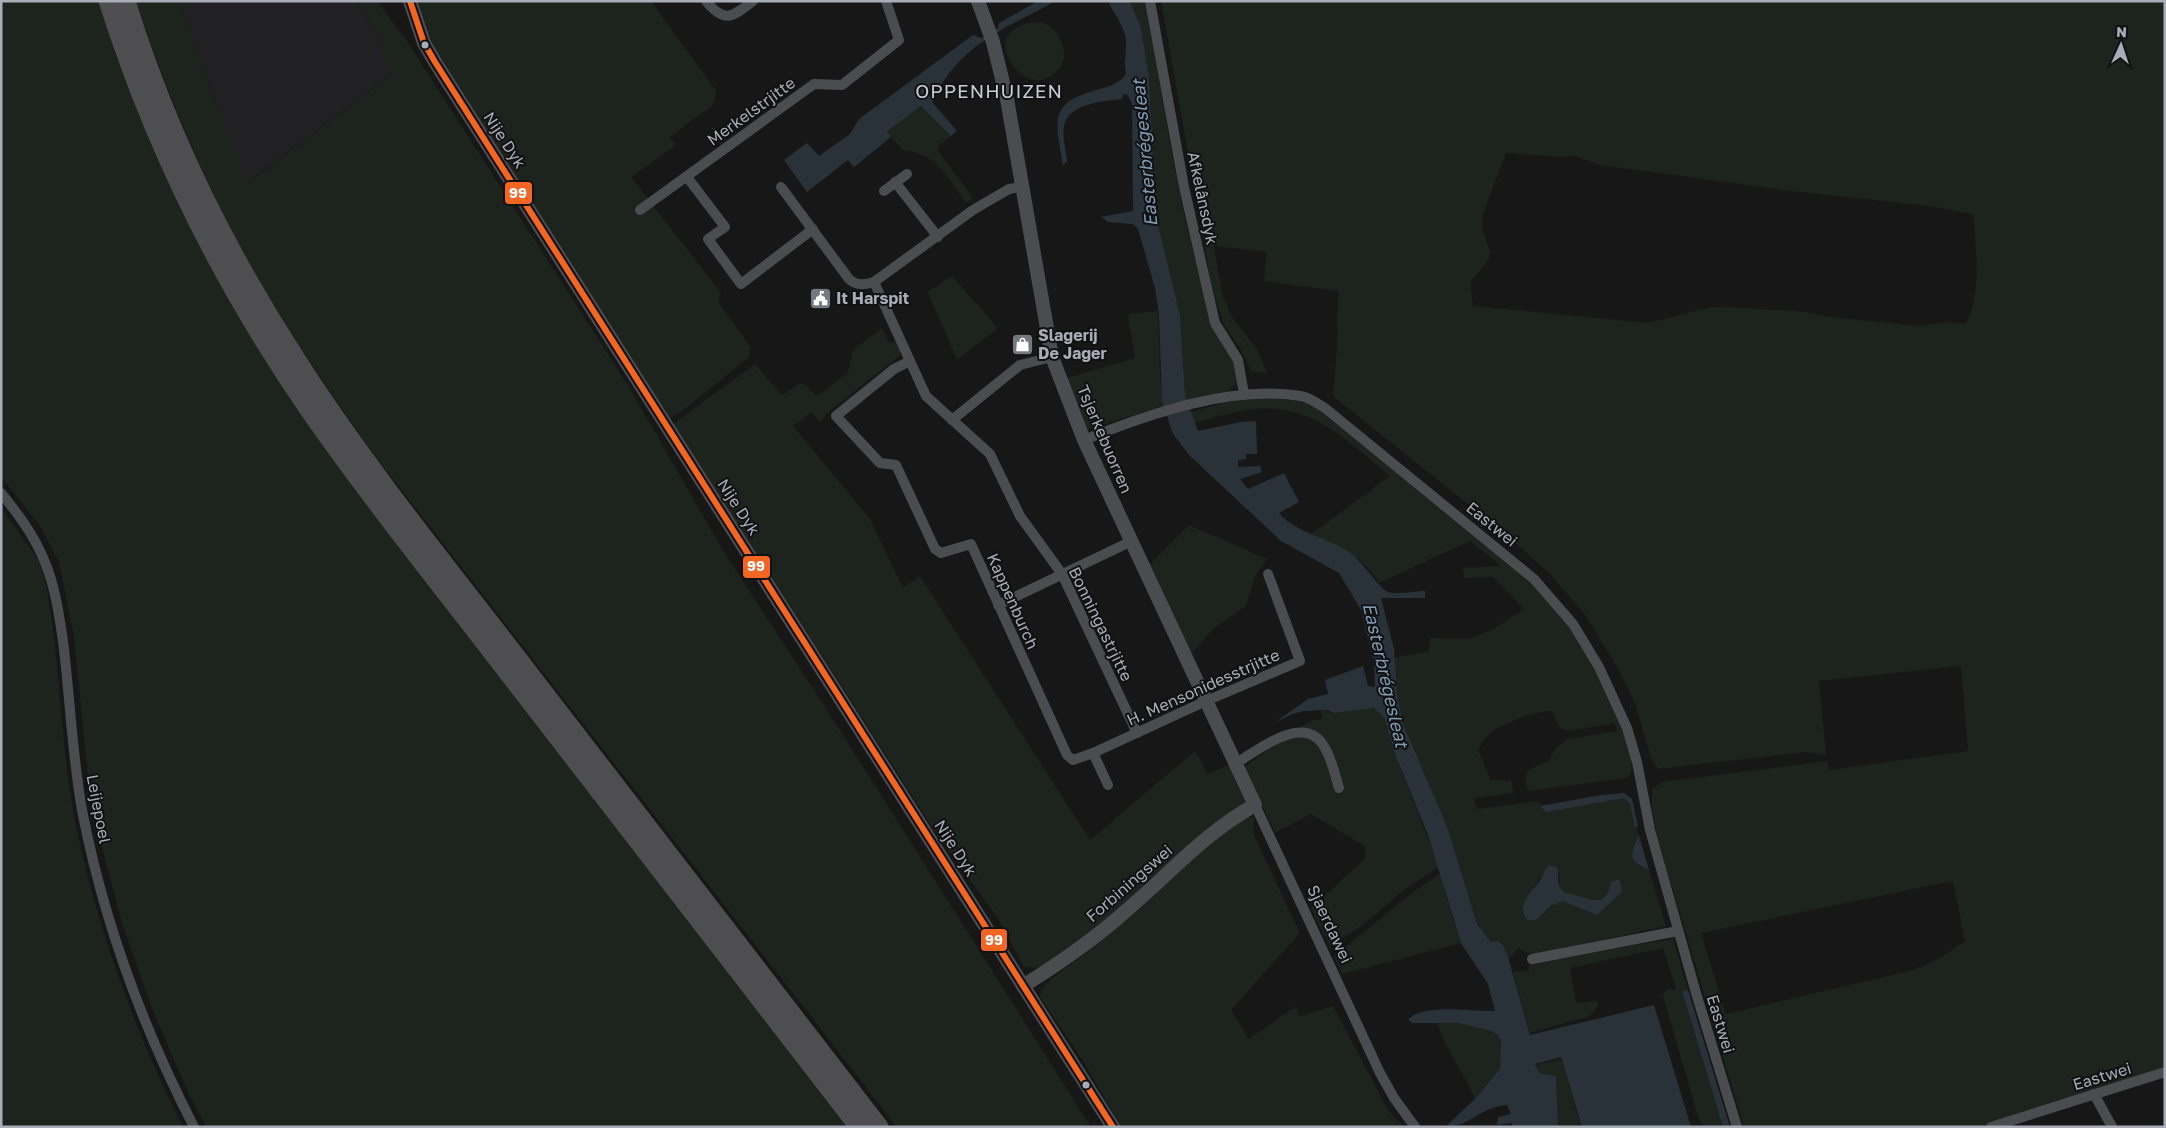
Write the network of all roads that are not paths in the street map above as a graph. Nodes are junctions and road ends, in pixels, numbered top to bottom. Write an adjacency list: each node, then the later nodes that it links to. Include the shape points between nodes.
1 (108, 1): 42 (highway, via 157,136 207,240 262,338 310,410 402,536)
2 (126, 1): 43 (highway, via 152,75 211,211 295,358 405,511)
3 (410, 1): 38 (street, Nije Dyk, via 424,43 435,62)
4 (706, 1): 5 (street, via 717,14 726,17)
5 (753, 1)
6 (886, 1): 10 (street, Merkelstrjitte, via 899,40 842,85 814,84)
7 (978, 1): 13 (street, Tsjerkebuorren, via 1008,99)
8 (1150, 1): 21 (street, Afkelânsdyk, via 1184,187 1214,322 1238,360)
9 (907, 174): 11 (street)
10 (687, 177): 15 (street, Merkelstrjitte); 16 (street, via 724,227 708,239 741,284)
11 (895, 182): 14 (street); 17 (street)
12 (781, 187): 16 (street)
13 (1021, 187): 17 (street, via 1009,189 973,210); 19 (street, Tsjerkebuorren)
14 (884, 191)
15 (640, 210)
16 (813, 229): 18 (street, via 852,282 863,285)
17 (938, 237): 18 (street)
18 (874, 282): 20 (street, Bonningastrjitte)
19 (1052, 357): 22 (street, via 1020,365); 23 (street, Tsjerkebuorren)
20 (908, 362): 22 (street, Bonningastrjitte, via 926,396); 28 (street, Kappenburch, via 894,369 836,416 880,463 896,465 935,549 941,553 971,544)
21 (1244, 394): 23 (street, Eastwei, via 1128,422); 36 (street, Eastwei, via 1303,396 1325,408 1500,549 1534,579 1573,624 1599,667 1627,728 1650,830)
22 (952, 420): 26 (street, Bonningastrjitte, via 990,454 1020,516)
23 (1084, 440): 25 (street, Tsjerkebuorren)
24 (1, 493): 41 (street, Leijepoel, via 33,536 53,585 81,800 107,908 133,989)
25 (1132, 541): 26 (street); 29 (street, Tsjerkebuorren)
26 (1062, 574): 28 (street); 30 (street, Bonningastrjitte)
27 (1268, 574): 29 (street, H. Mensonidesstrjitte, via 1300,661)
28 (998, 604): 31 (street, Kappenburch, via 1067,755 1072,760)
29 (1206, 701): 30 (street, H. Mensonidesstrjitte); 32 (street, Sjaerdawei)
30 (1137, 733): 31 (street, H. Mensonidesstrjitte)
31 (1093, 753): 33 (street)
32 (1235, 764): 34 (street, via 1282,736 1300,732 1315,737 1325,747); 35 (street, Sjaerdawei)
33 (1108, 785)
34 (1339, 788)
35 (1255, 805): 38 (street, Forbiningswei, via 1216,829 1128,910 1068,957); 45 (street, Sjaerdawei, via 1380,1072)
36 (1678, 930): 37 (street); 46 (street, Eastwei)
37 (1532, 959)
38 (1023, 986): 44 (street, Nije Dyk)
39 (2165, 1072): 40 (street, Eastwei)
40 (2094, 1094): 47 (street, Eastwei); 48 (street)
41 (194, 1127)
42 (859, 1127)
43 (879, 1127)
44 (1113, 1127)
45 (1415, 1127)
46 (1737, 1127)
47 (1991, 1127)
48 (2112, 1127)

